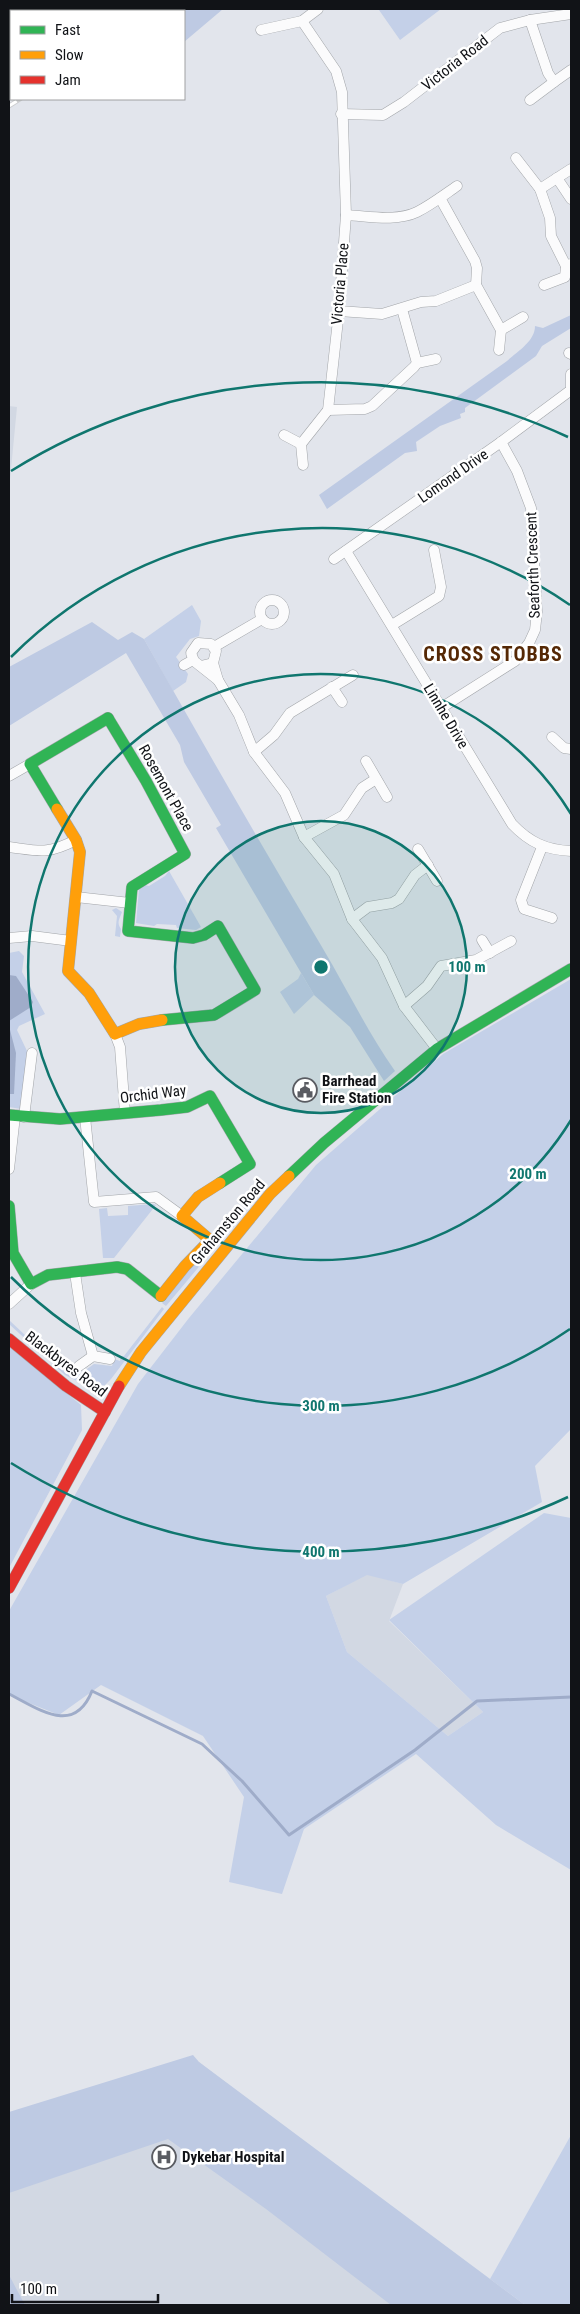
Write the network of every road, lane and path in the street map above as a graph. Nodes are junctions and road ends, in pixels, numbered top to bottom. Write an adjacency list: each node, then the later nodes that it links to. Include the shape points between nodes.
1 (318, 9): 4 (street)
2 (571, 14): 3 (street, Victoria Road)
3 (530, 20): 7 (street, via 548,74); 9 (street, Victoria Road, via 500,28 383,115)
4 (302, 21): 5 (street); 9 (street, Victoria Place, via 336,71 342,92)
5 (260, 30)
6 (571, 70): 7 (street)
7 (554, 82): 8 (street)
8 (530, 100)
9 (341, 114): 17 (street, Victoria Place)
10 (516, 158): 14 (street)
11 (571, 169): 12 (street)
12 (557, 178): 14 (street); 16 (street)
13 (457, 186): 15 (street)
14 (540, 189): 18 (street, via 550,218 551,236)
15 (440, 198): 17 (street, via 406,216); 19 (street, via 476,261)
16 (571, 199)
17 (346, 215): 22 (street, Victoria Place)
18 (569, 265): 20 (street, via 565,277)
19 (476, 285): 21 (street, via 436,301); 24 (street)
20 (544, 285)
21 (402, 309): 22 (street, via 382,314); 27 (street)
22 (339, 311): 30 (street, Victoria Place)
23 (523, 318): 24 (street)
24 (501, 330): 25 (street)
25 (499, 350)
26 (436, 359): 27 (street)
27 (417, 363): 30 (street, via 372,406)
28 (571, 374): 29 (street)
29 (571, 390): 32 (street, Lomond Drive)
30 (328, 410): 33 (street)
31 (284, 435): 33 (street)
32 (501, 442): 36 (street, Lomond Drive); 47 (street, Seaforth Crescent, via 532,508 538,612 535,630 529,643 514,660)
33 (301, 444): 34 (street)
34 (303, 464)
35 (434, 550): 39 (street, via 442,587 439,596)
36 (346, 551): 37 (street, Lomond Drive); 39 (street, Linnhe Drive)
37 (334, 560)
38 (262, 619): 40 (street)
39 (392, 625): 47 (street, Linnhe Drive)
40 (214, 647): 41 (street); 42 (street, via 207,642 198,643 192,649)
41 (213, 663): 42 (street); 44 (street)
42 (193, 664): 44 (street)
43 (353, 674): 45 (street)
44 (218, 680): 50 (street, via 239,715)
45 (332, 687): 46 (street); 50 (street, via 290,713 274,735)
46 (342, 702)
47 (441, 708): 58 (street, Linnhe Drive, via 512,824)
48 (552, 737): 49 (street, via 564,748)
49 (571, 749)
50 (254, 752): 56 (street, via 285,792)
51 (366, 761): 54 (street)
52 (30, 764): 53 (street); 57 (street); 65 (street, Rosemont Place, via 108,718 110,720 185,854 137,882 132,887)
53 (9, 776)
54 (376, 779): 55 (street); 56 (street, via 362,788 344,815)
55 (387, 797)
56 (304, 837): 67 (street, via 334,874)
57 (76, 840): 59 (street, via 47,851); 64 (street, via 80,852)
58 (542, 846): 61 (street, Linnhe Drive); 66 (street, via 521,900 524,909)
59 (9, 847)
60 (418, 849): 62 (street)
61 (571, 851)
62 (428, 865): 63 (street); 67 (street, via 415,875 399,899 368,908)
63 (437, 881)
64 (76, 897): 65 (street); 70 (street)
65 (130, 903): 75 (street, Rosemont Place, via 128,931 193,938 218,926 256,990 210,1016 142,1022)
66 (552, 918)
67 (352, 919): 74 (street, via 382,958)
68 (9, 938): 70 (street, via 32,936)
69 (482, 940): 72 (street)
70 (71, 941): 75 (street, via 68,971 89,993)
71 (510, 941): 72 (street)
72 (490, 953): 74 (street, via 470,962 441,966 427,986)
73 (571, 969): 76 (street, Grahamston Road)
74 (404, 1006): 76 (street)
75 (115, 1034): 78 (street, via 120,1047)
76 (437, 1049): 91 (street, Grahamston Road, via 371,1102 270,1194 141,1352)
77 (32, 1053): 79 (street)
78 (125, 1113): 80 (street, Orchid Way); 83 (street, Orchid Way, via 187,1107 210,1096 250,1164 198,1197)
79 (16, 1116): 80 (street, Orchid Way); 81 (street)
80 (85, 1117): 83 (street, via 94,1202 156,1197)
81 (9, 1169)
82 (9, 1206): 85 (street, via 13,1253)
83 (182, 1216): 84 (street, via 210,1240 162,1297 127,1269 117,1267)
84 (75, 1273): 85 (street, via 48,1275); 88 (street, via 80,1313)
85 (31, 1284): 86 (street)
86 (9, 1304)
87 (9, 1339): 91 (street, Blackbyres Road, via 66,1386)
88 (93, 1356): 89 (street); 90 (street)
89 (110, 1359)
90 (80, 1366)
91 (105, 1412): 92 (street, Grahamston Road)
92 (9, 1588)

